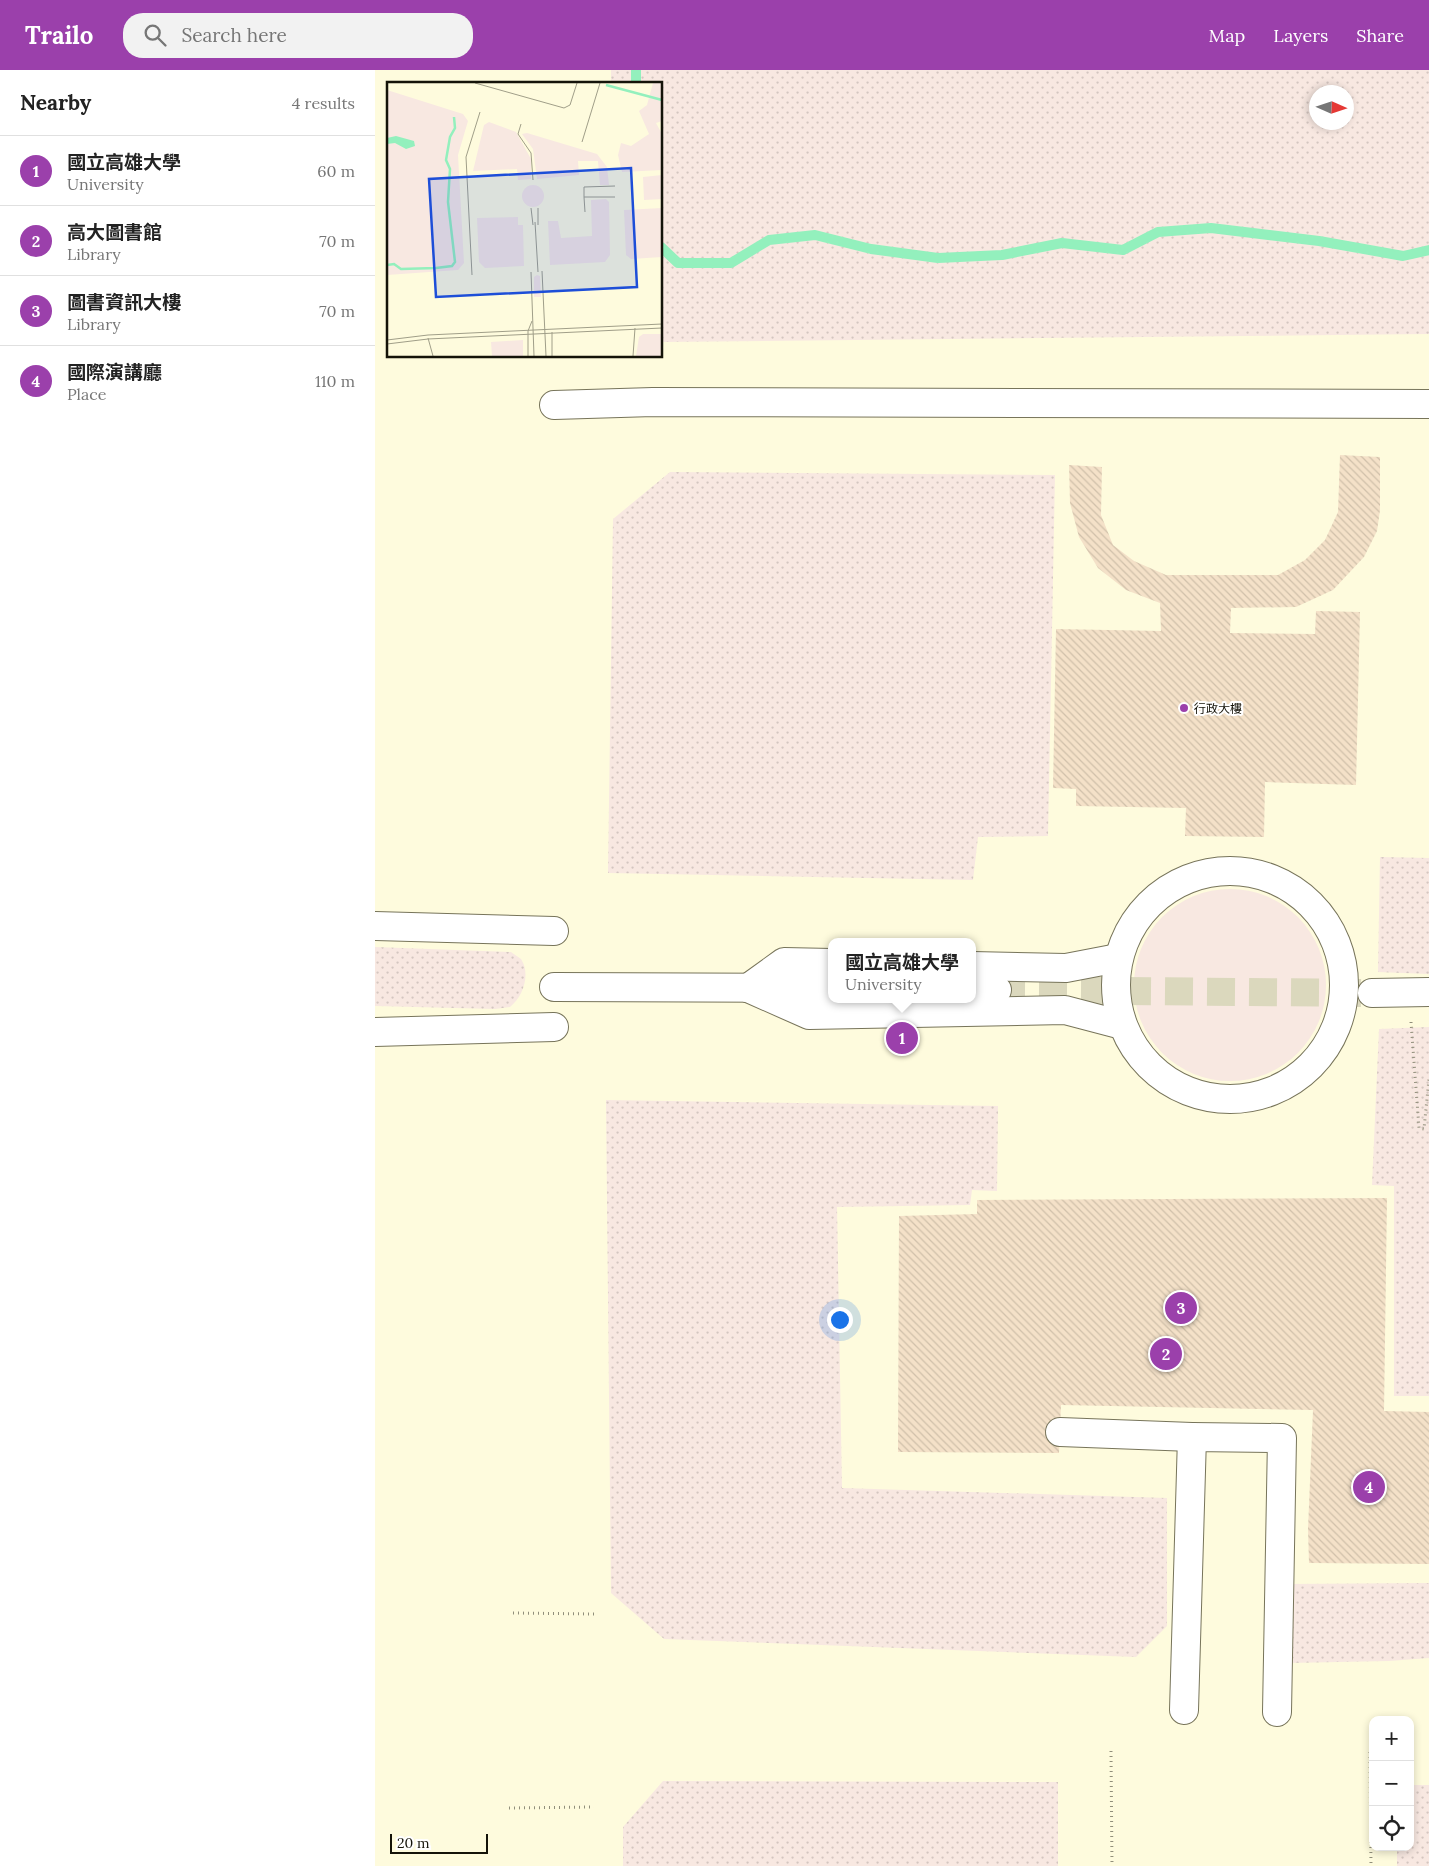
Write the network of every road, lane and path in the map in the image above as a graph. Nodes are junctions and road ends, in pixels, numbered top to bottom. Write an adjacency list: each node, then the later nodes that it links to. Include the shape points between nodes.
1 (1429, 404): 2 (street, via 653,402)
2 (554, 405)
3 (375, 926): 4 (street)
4 (554, 931)
5 (1118, 958): 7 (street, via 1066,968); 14 (street, via 1116,1003); 14 (street, via 1129,929 1149,904 1173,885 1202,873 1233,870 1263,875 1291,888 1315,908 1333,934 1342,964 1344,995 1337,1025 1323,1052 1302,1075 1275,1091 1245,1100 1214,1100 1184,1091 1158,1075 1137,1052)
6 (828, 963): 9 (street, via 784,962)
7 (976, 966)
8 (554, 987): 9 (street)
9 (748, 988): 10 (street); 14 (street, via 809,1015 1065,1010)
10 (828, 988)
11 (1429, 992): 12 (street)
12 (1372, 993)
13 (1411, 1017): 17 (path, via 1419,1128 1424,1129)
14 (1122, 1025)
15 (554, 1027): 16 (street)
16 (375, 1032)
17 (1429, 1079)
18 (1060, 1432): 19 (street)
19 (1192, 1437): 22 (street); 23 (street, via 1282,1438)
20 (513, 1613): 21 (path)
21 (594, 1614)
22 (1185, 1710)
23 (1277, 1712)
24 (1111, 1751): 28 (path)
25 (1370, 1761): 29 (path)
26 (594, 1807): 27 (path)
27 (509, 1808)
28 (1112, 1866)
29 (1371, 1866)

